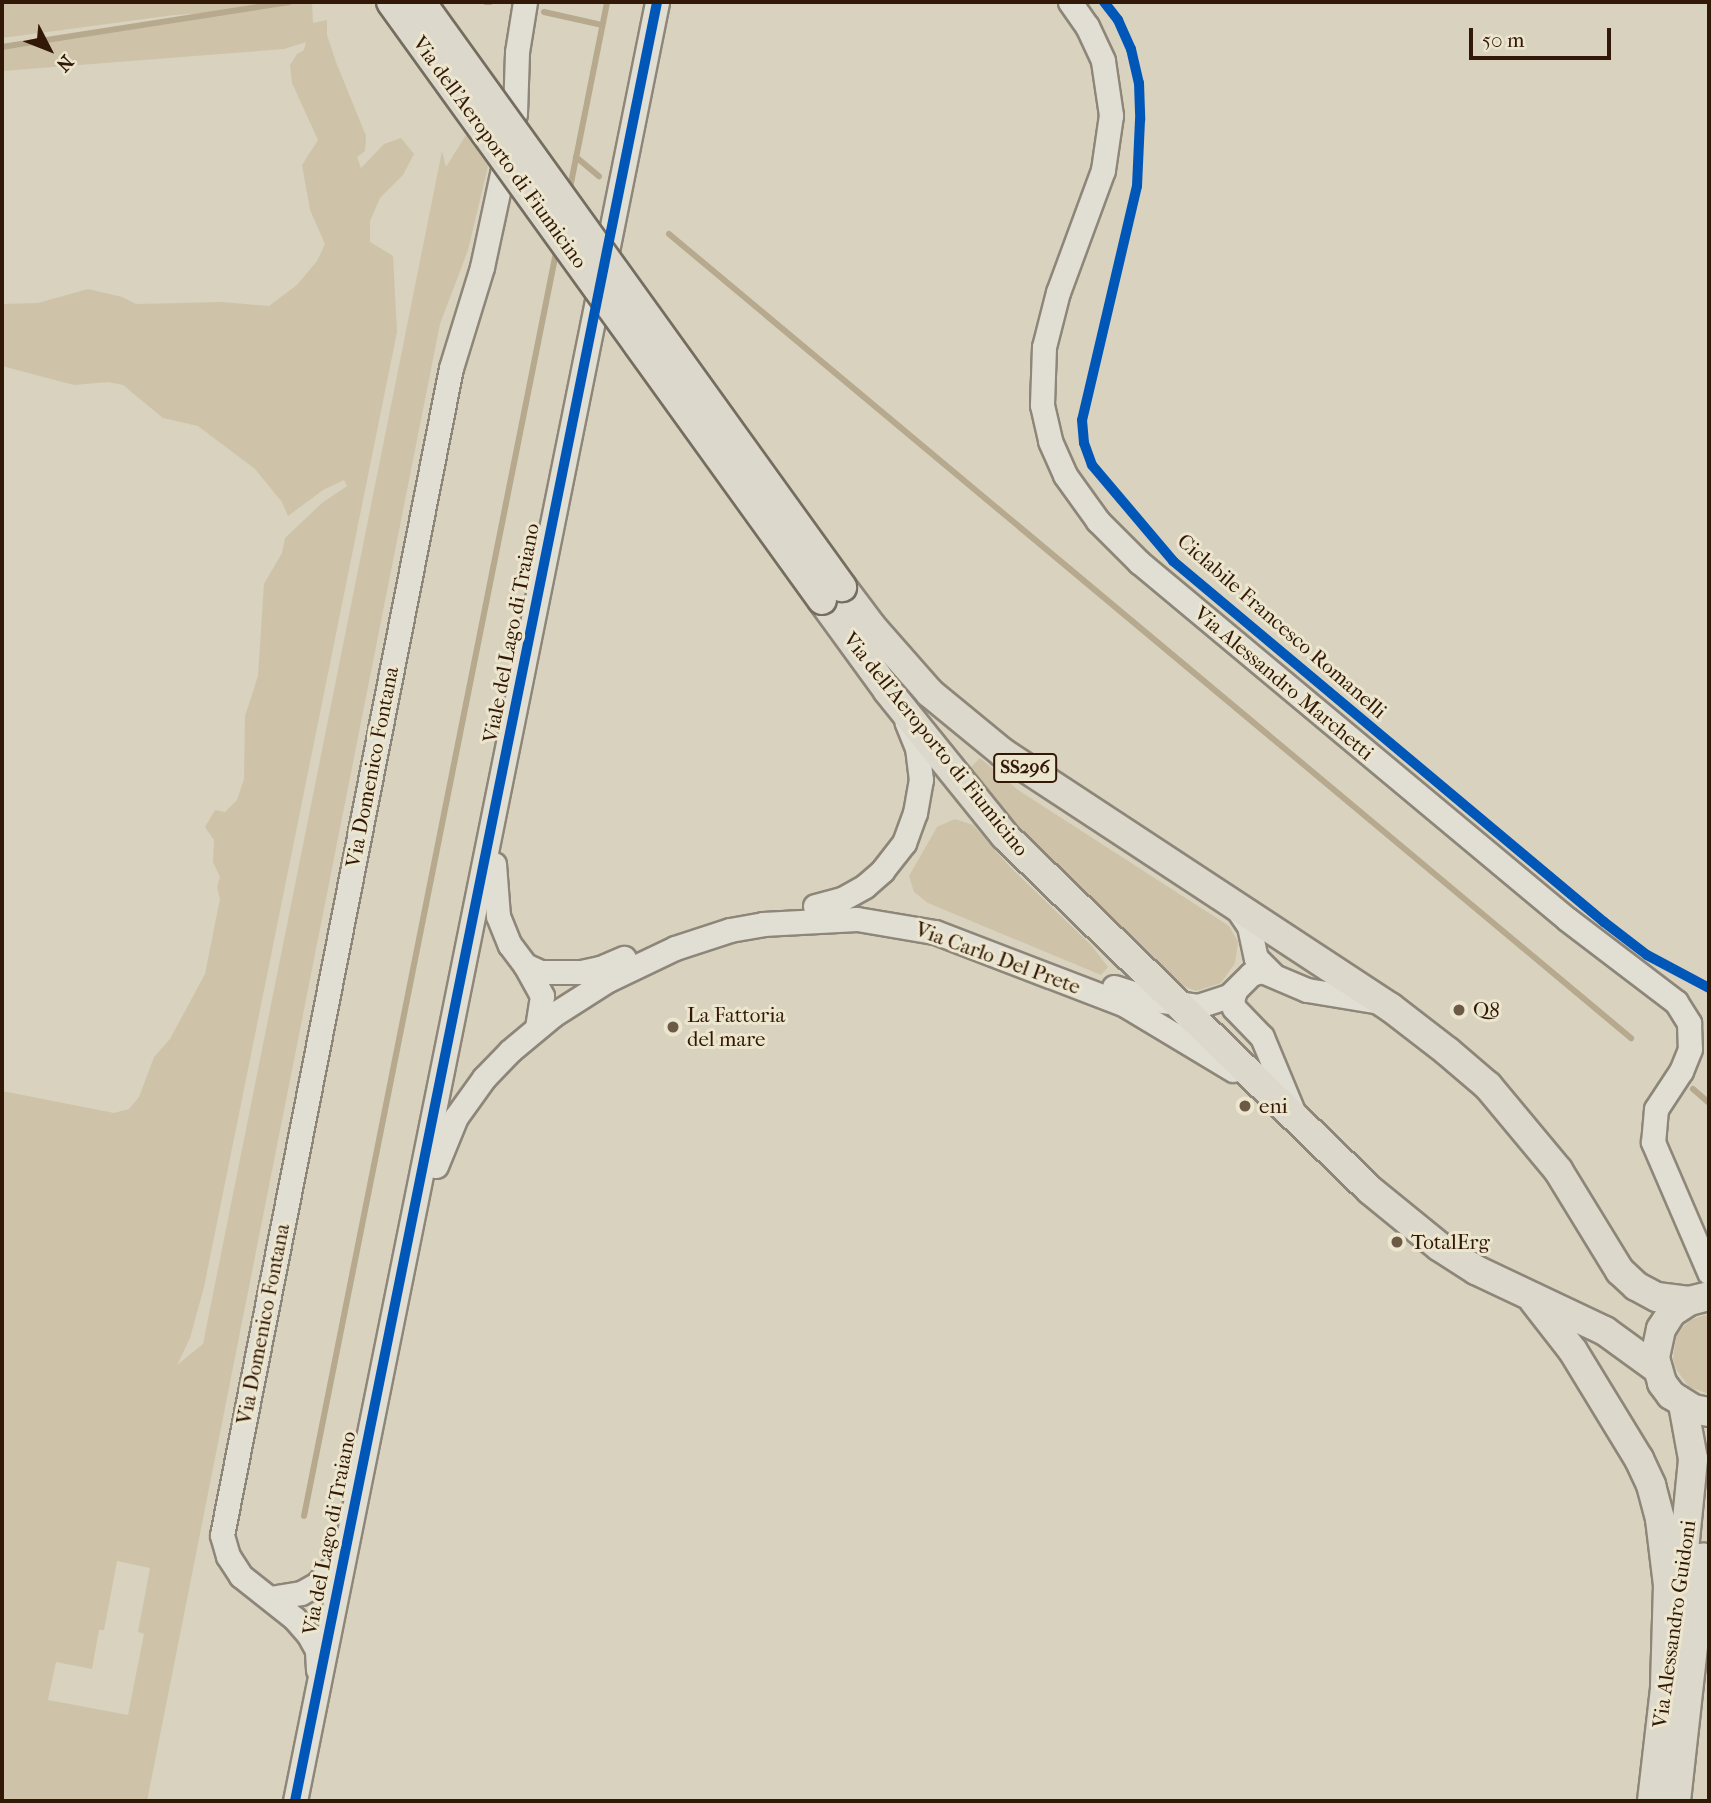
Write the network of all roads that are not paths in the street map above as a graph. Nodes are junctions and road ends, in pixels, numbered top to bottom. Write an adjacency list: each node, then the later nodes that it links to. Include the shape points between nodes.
1 (391, 2): 6 (main road, Via dell'Aeroporto di Fiumicino / SS296, bridge)
2 (421, 2): 6 (main road, Via dell'Aeroporto di Fiumicino / SS296, bridge)
3 (526, 2): 28 (street, Via Domenico Fontana, via 517,52 515,113 482,267 451,368 222,1535 241,1576)
4 (657, 2): 8 (street, Viale del Lago di Traiano)
5 (1070, 2): 20 (street, Via Alessandro Marchetti, via 1103,61 1111,115 1103,170 1058,292 1044,347 1042,405 1050,441 1065,475 1098,521 1139,562 1557,910 1658,985 1681,1009 1689,1023 1690,1049 1681,1071 1658,1102 1653,1142)
6 (832, 594): 7 (main road, Via dell'Aeroporto di Fiumicino / SS296); 10 (main road, Via dell'Aeroporto di Fiumicino / SS296, via 965,724)
7 (888, 691): 9 (street, via 911,731 920,763 919,797 911,827 896,855 865,886 842,899); 14 (main road, Via dell'Aeroporto di Fiumicino / SS296, via 1005,836)
8 (495, 812): 11 (street, via 498,916 510,945); 18 (street, Viale del Lago di Traiano)
9 (815, 906): 11 (street, Via Carlo Del Prete, via 697,927 600,968 541,972); 14 (street, Via Carlo Del Prete, via 895,907 941,919 1126,991)
10 (1237, 907): 12 (street, via 1246,918 1256,958); 15 (main road, Via dell'Aeroporto di Fiumicino)
11 (526, 965): 16 (street, via 542,996)
12 (1273, 975): 13 (street, Via Carlo Del Prete, via 1251,974); 15 (street, via 1307,990 1351,995)
13 (1235, 991): 14 (street, Via Carlo Del Prete, via 1208,1005); 17 (street, via 1234,1008 1262,1037 1286,1099)
14 (1173, 1000): 17 (main road, Via dell'Aeroporto di Fiumicino)
15 (1390, 1007): 22 (main road, Via dell'Aeroporto di Fiumicino, via 1447,1051 1505,1107 1558,1170 1620,1271 1657,1297)
16 (537, 1028): 17 (street, Via Carlo Del Prete, via 608,980 702,938 792,922 857,919 892,923 981,948 1125,1005 1217,1058); 18 (street, Via Carlo Del Prete, via 484,1078 456,1117 423,1213)
17 (1309, 1131): 21 (main road, Via dell'Aeroporto di Fiumicino, via 1370,1190 1440,1247)
18 (411, 1232): 19 (street, Viale del Lago di Traiano)
19 (402, 1272): 26 (street, Via del Lago di Traiano)
20 (1709, 1272)
21 (1529, 1295): 23 (main road, Via dell'Aeroporto di Fiumicino, via 1605,1331); 30 (main road, via 1573,1351 1651,1485 1660,1519)
22 (1699, 1298): 23 (main road, via 1672,1312 1661,1329 1655,1348)
23 (1656, 1368): 24 (main road, via 1667,1389)
24 (1696, 1408): 30 (main road, Via Alessandro Guidoni)
25 (1709, 1499): 30 (main road, Via Alessandro Guidoni)
26 (345, 1553): 28 (street, via 317,1584 301,1593); 29 (street, Via del Lago di Traiano)
27 (1709, 1597): 30 (main road, via 1702,1651)
28 (270, 1598): 29 (street, via 308,1634 317,1650)
29 (320, 1680): 31 (street, Via del Lago di Traiano)
30 (1678, 1685): 32 (main road, Via Alessandro Guidoni); 33 (main road, Via Alessandro Guidoni)
31 (295, 1801)
32 (1652, 1801)
33 (1676, 1801)

